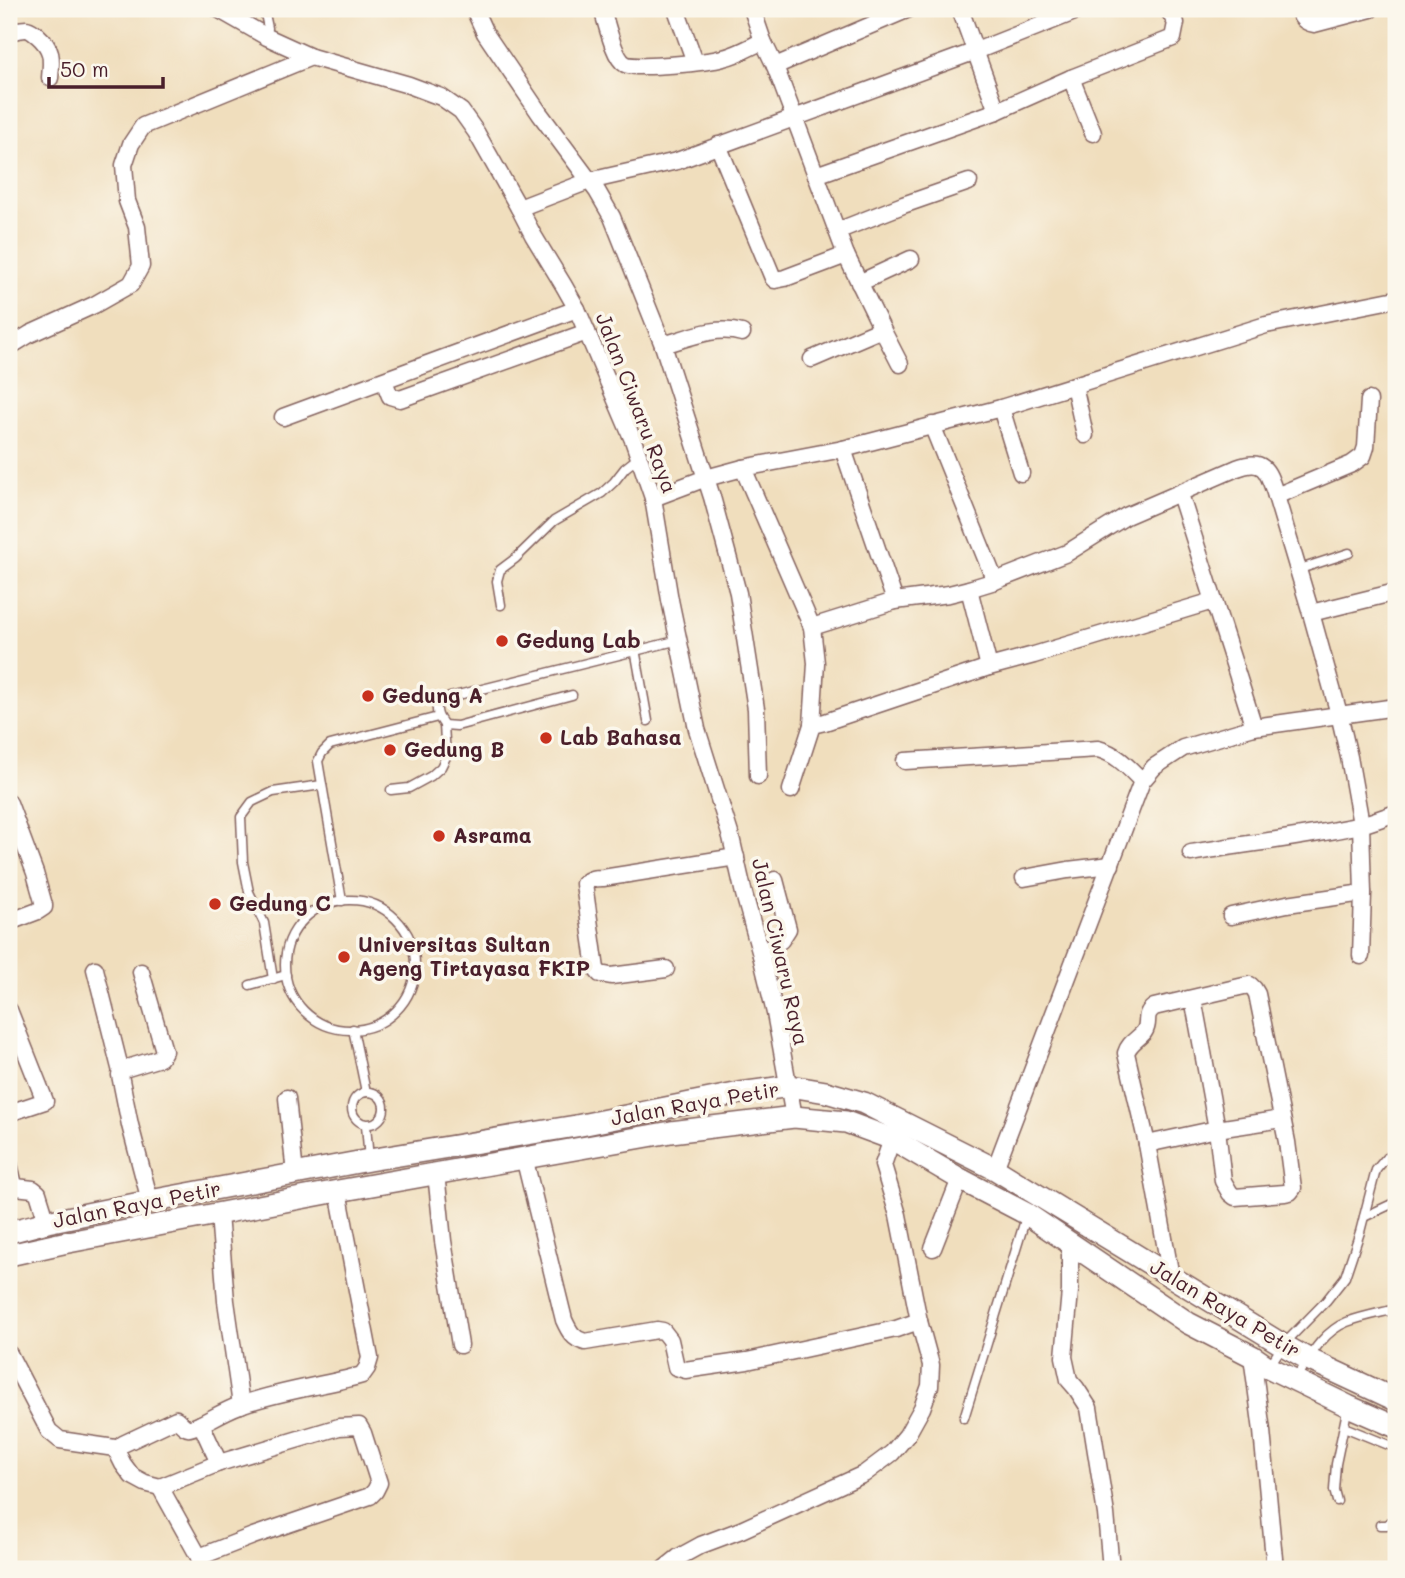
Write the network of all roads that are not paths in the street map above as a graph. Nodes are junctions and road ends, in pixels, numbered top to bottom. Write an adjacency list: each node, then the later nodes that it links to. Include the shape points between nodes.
1 (219, 9): 14 (street, Jalan Ciwaru Raya)
2 (264, 9): 14 (lane)
3 (474, 9): 27 (street, via 485,33)
4 (602, 9): 18 (street, via 616,52 625,64)
5 (677, 9): 18 (street)
6 (753, 9): 15 (street)
7 (909, 9): 19 (street)
8 (960, 9): 16 (street)
9 (1082, 9): 16 (street)
10 (1168, 9): 21 (street, via 1176,23 1173,38)
11 (1298, 9): 12 (street, via 1306,22 1314,24)
12 (1371, 9)
13 (9, 32): 20 (street, via 26,29 46,44 52,61)
14 (267, 37): 17 (street, Jalan Ciwaru Raya)
15 (763, 41): 18 (street, via 724,58); 19 (street)
16 (976, 51): 22 (street); 23 (street)
17 (310, 57): 29 (street, Jalan Ciwaru Raya, via 410,85 461,111); 42 (street, via 143,126 124,165 141,266 131,284)
18 (695, 62)
19 (775, 66): 23 (street)
20 (50, 78)
21 (1072, 78): 22 (street); 24 (street)
22 (997, 111): 26 (street)
23 (795, 118): 25 (street); 26 (street)
24 (1093, 133)
25 (718, 145): 27 (street, via 677,161); 31 (street, via 773,278 785,278)
26 (816, 175): 30 (street)
27 (589, 181): 29 (street); 41 (street, via 612,216)
28 (970, 182): 30 (street)
29 (519, 208): 35 (street, Jalan Ciwaru Raya)
30 (837, 231): 31 (street)
31 (846, 255): 33 (street)
32 (911, 259): 33 (street)
33 (859, 283): 37 (street)
34 (1396, 299): 46 (street, via 1266,325)
35 (577, 310): 36 (street); 38 (street, Jalan Ciwaru Raya)
36 (542, 323): 40 (street); 45 (street)
37 (881, 329): 43 (street); 44 (street)
38 (587, 332): 40 (street); 53 (street, Jalan Ciwaru Raya)
39 (742, 334): 41 (street, via 719,331)
40 (550, 345): 45 (street, via 400,399 390,396)
41 (663, 345): 56 (street)
42 (9, 347)
43 (813, 359)
44 (900, 364)
45 (384, 381): 49 (street)
46 (1074, 385): 48 (street); 51 (street)
47 (1369, 400): 58 (street, via 1363,456)
48 (1001, 408): 50 (street); 55 (street)
49 (284, 417)
50 (932, 425): 52 (street); 62 (street)
51 (1085, 435)
52 (843, 449): 54 (street); 65 (street)
53 (639, 457): 59 (street, Jalan Ciwaru Raya); 67 (lane, via 603,493 554,521 500,570)
54 (743, 468): 56 (street); 69 (street)
55 (1021, 473)
56 (706, 478): 59 (street); 82 (street, via 738,593 756,709)
57 (1180, 494): 58 (street, via 1255,463 1264,469); 62 (street, via 1126,516 1067,553); 66 (street)
58 (1276, 496): 61 (street)
59 (653, 498): 70 (street, Jalan Ciwaru Raya)
60 (1349, 553): 61 (lane)
61 (1297, 570): 68 (street)
62 (995, 581): 63 (street)
63 (968, 589): 65 (street); 72 (street)
64 (1396, 592): 68 (street)
65 (895, 601): 69 (street)
66 (1213, 601): 72 (street); 80 (street)
67 (501, 605)
68 (1311, 613): 75 (street)
69 (812, 627): 78 (street, via 816,663)
70 (679, 639): 71 (lane); 91 (street, Jalan Ciwaru Raya, via 697,729)
71 (635, 649): 76 (lane, via 450,697 437,705); 77 (lane)
72 (989, 667): 78 (street)
73 (572, 695): 79 (lane, via 457,726)
74 (1396, 707): 75 (street)
75 (1339, 714): 80 (street); 89 (street)
76 (438, 717): 79 (lane); 84 (lane, via 330,745 318,761)
77 (648, 721)
78 (812, 724): 86 (street)
79 (444, 725): 85 (lane, via 446,757 441,767 409,788)
80 (1254, 727): 83 (street, via 1183,748)
81 (905, 761): 83 (street, via 1098,749 1123,761)
82 (758, 776)
83 (1142, 781): 92 (street)
84 (323, 785): 96 (lane); 105 (lane, via 273,792 251,802 241,817 243,862 249,892 264,923)
85 (391, 790)
86 (791, 790)
87 (9, 803): 98 (street, via 44,905)
88 (1396, 813): 89 (street)
89 (1361, 824): 90 (street); 95 (street)
90 (1191, 853)
91 (736, 858): 99 (street, Jalan Ciwaru Raya); 102 (street, via 594,878 584,884 596,970 611,976)
92 (1111, 865): 93 (street); 125 (street)
93 (1024, 878)
94 (775, 880): 99 (street, via 788,929)
95 (1363, 893): 97 (street); 100 (street)
96 (342, 901): 104 (lane, via 319,908 300,923 288,945); 109 (lane, via 366,902 397,921 410,941 414,965 410,989 397,1009 377,1023)
97 (1231, 916)
98 (9, 922)
99 (761, 955): 111 (street, Jalan Ciwaru Raya)
100 (1361, 956)
101 (95, 969): 110 (street)
102 (666, 969)
103 (141, 972): 110 (street, via 163,1053)
104 (286, 975): 105 (lane); 109 (lane, via 290,991 311,1017 331,1027)
105 (273, 979): 106 (lane)
106 (250, 985)
107 (1193, 998): 116 (street, via 1250,985 1254,989); 118 (street); 120 (street, via 1151,1009 1145,1030 1127,1049)
108 (10, 1018): 114 (street, via 45,1101)
109 (353, 1029): 112 (lane)
110 (121, 1072): 130 (street)
111 (789, 1086): 115 (street, Jalan Ciwaru Raya); 123 (main road, Jalan Raya Petir); 125 (main road, Jalan Raya Petir, via 864,1103)
112 (366, 1091): 117 (lane, via 356,1096 351,1110 356,1120); 117 (lane, via 382,1099 384,1111 378,1121)
113 (287, 1098): 127 (street)
114 (9, 1113)
115 (794, 1117): 119 (main road, Jalan Raya Petir, via 846,1122); 122 (main road, Jalan Raya Petir)
116 (1282, 1119): 118 (street); 118 (street, via 1293,1181 1293,1188 1284,1193 1236,1197 1230,1193 1223,1181)
117 (366, 1125): 123 (lane)
118 (1217, 1129): 120 (street)
119 (892, 1139): 128 (main road, Jalan Raya Petir); 142 (street, via 883,1165 898,1215)
120 (1147, 1144): 140 (street)
121 (1396, 1153): 134 (lane, via 1376,1170)
122 (524, 1157): 126 (main road, Jalan Raya Petir); 142 (street, via 564,1320 579,1341 663,1331 670,1340 676,1367 685,1370 747,1361)
123 (369, 1160): 127 (main road, Jalan Raya Petir)
124 (9, 1167): 135 (street, via 13,1185 36,1190)
125 (995, 1169): 140 (main road, Jalan Raya Petir)
126 (436, 1173): 129 (main road, Jalan Raya Petir); 143 (street)
127 (295, 1174): 130 (main road, Jalan Raya Petir)
128 (960, 1179): 133 (main road, Jalan Raya Petir); 138 (street)
129 (338, 1191): 132 (main road, Jalan Raya Petir); 150 (street, via 370,1358 367,1368 353,1377)
130 (150, 1201): 135 (main road, Jalan Raya Petir)
131 (1396, 1202): 134 (lane)
132 (219, 1214): 139 (main road, Jalan Raya Petir); 150 (street)
133 (1027, 1214): 137 (main road, Jalan Raya Petir); 152 (lane)
134 (1364, 1217): 144 (lane, via 1345,1277)
135 (47, 1222): 136 (main road, Jalan Raya Petir)
136 (9, 1232)
137 (1070, 1242): 147 (main road, Jalan Raya Petir, via 1188,1323); 164 (street, via 1065,1369 1090,1415)
138 (933, 1248)
139 (9, 1255)
140 (1171, 1277): 144 (main road, Jalan Raya Petir)
141 (1396, 1309): 146 (lane, via 1346,1322 1320,1341)
142 (917, 1322): 163 (street, via 931,1365 930,1386 907,1435 892,1453 864,1474 701,1545)
143 (460, 1345)
144 (1283, 1345): 146 (main road, Jalan Raya Petir); 147 (lane)
145 (9, 1354): 158 (street, via 54,1437 115,1448 132,1476)
146 (1308, 1359): 148 (lane); 149 (main road, Jalan Raya Petir)
147 (1260, 1362): 148 (main road, Jalan Raya Petir); 165 (street)
148 (1294, 1381): 151 (main road, Jalan Raya Petir)
149 (1396, 1400)
150 (241, 1405): 153 (street)
151 (1346, 1417): 154 (main road, Jalan Raya Petir); 156 (lane); 159 (lane, via 1336,1464)
152 (964, 1418)
153 (201, 1424): 155 (street, via 188,1429 172,1420); 157 (street)
154 (1396, 1427)
155 (123, 1444)
156 (1396, 1448)
157 (219, 1463): 158 (street); 162 (street, via 355,1425 363,1433 379,1483 370,1496 253,1536)
158 (160, 1487): 162 (street)
159 (1337, 1501)
160 (1396, 1517): 161 (lane)
161 (1380, 1525)
162 (200, 1563)
163 (664, 1569)
164 (1111, 1569)
165 (1275, 1569)

